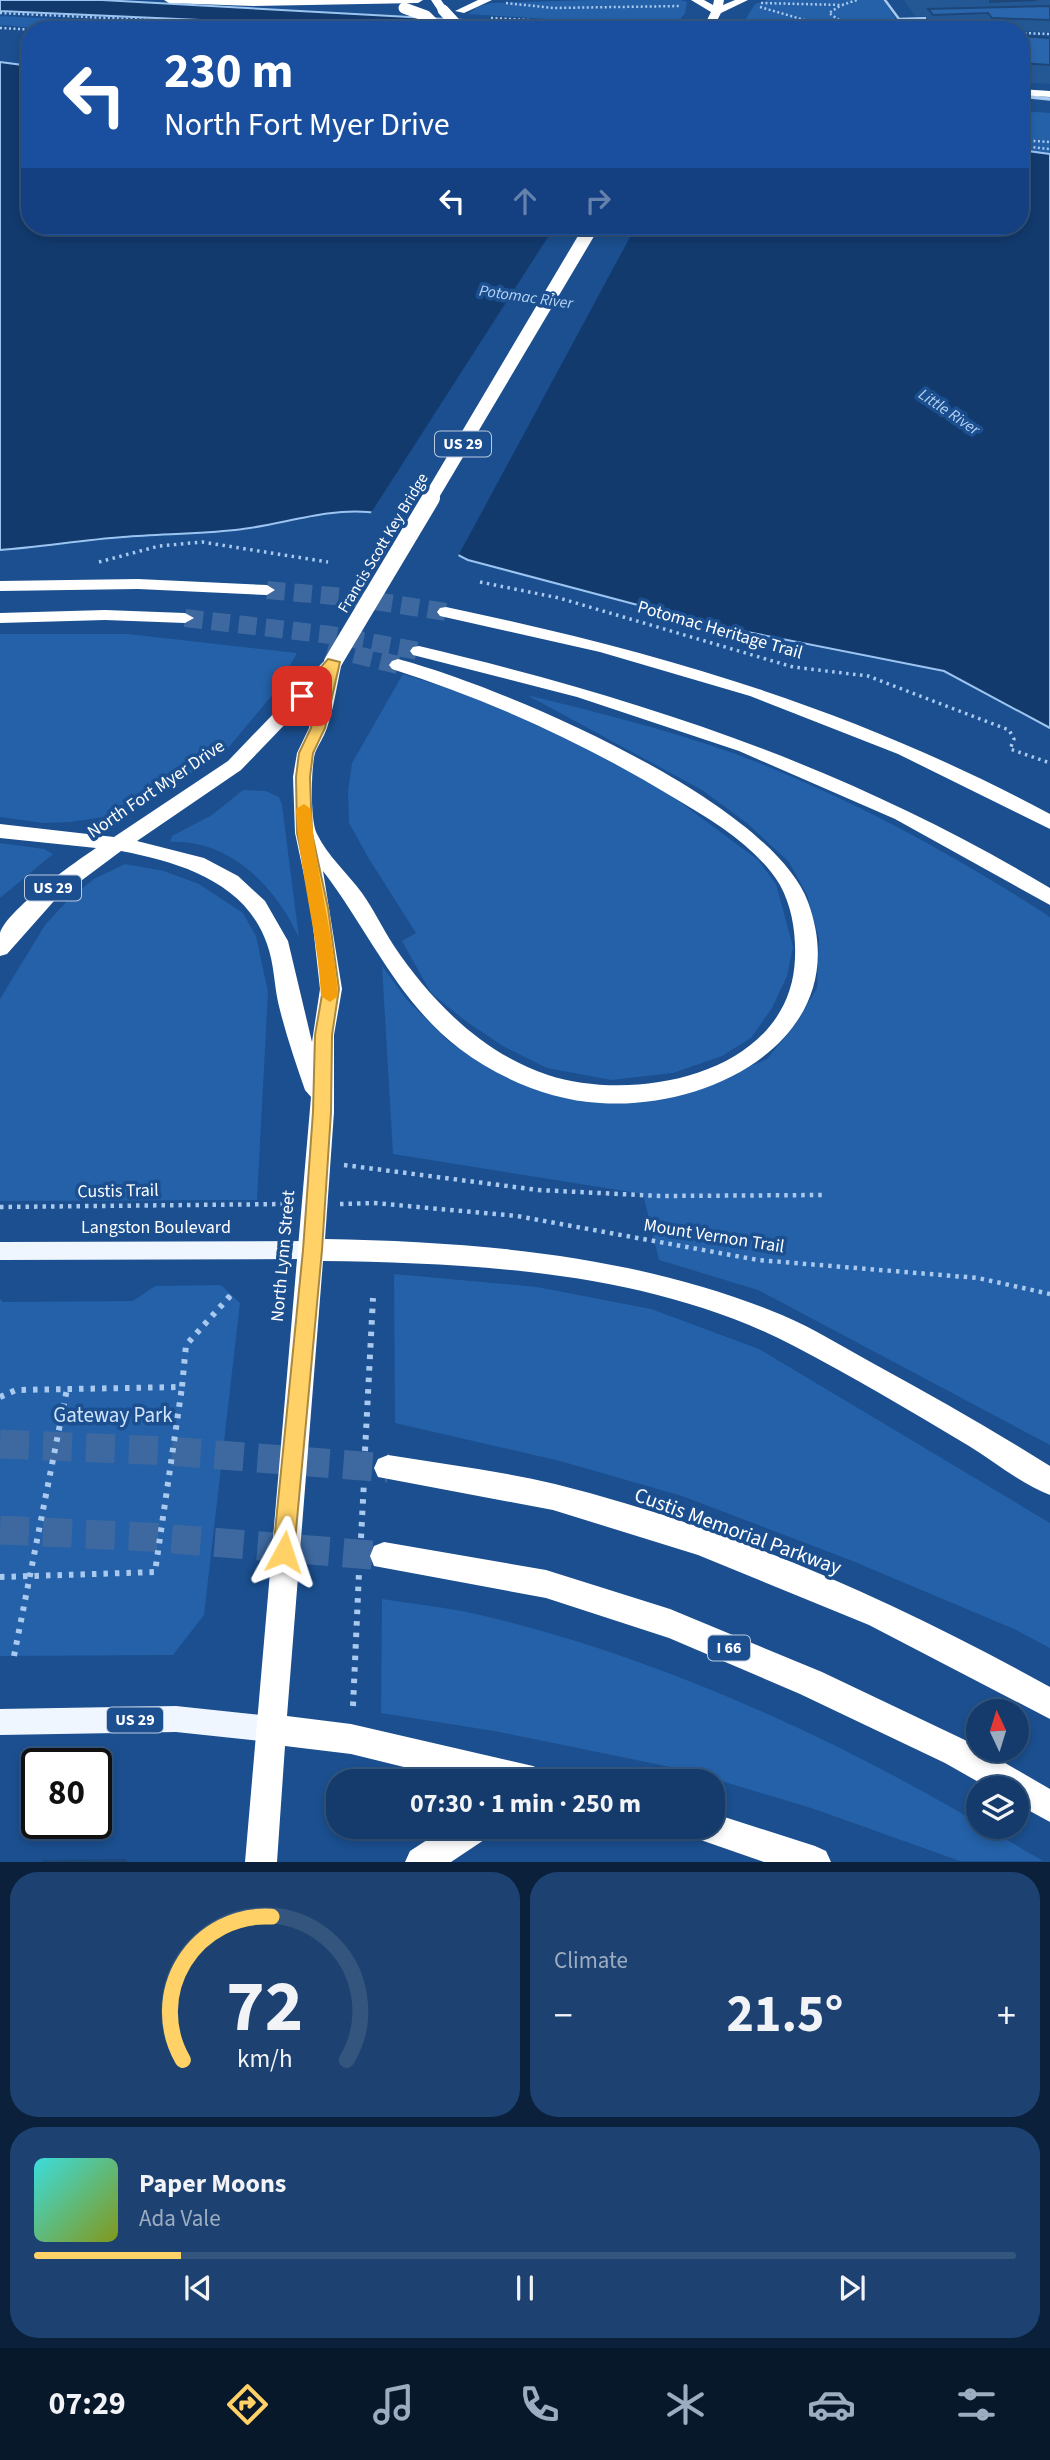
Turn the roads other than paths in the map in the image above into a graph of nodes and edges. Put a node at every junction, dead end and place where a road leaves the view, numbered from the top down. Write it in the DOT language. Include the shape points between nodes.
graph roads {
  1 [pos="169,0"];
  2 [pos="418,0"];
  3 [pos="436,0"];
  4 [pos="487,0"];
  5 [pos="885,0"];
  6 [pos="353,2"];
  7 [pos="691,2"];
  8 [pos="748,2"];
  9 [pos="718,6"];
  10 [pos="940,18"];
  11 [pos="900,19"];
  12 [pos="431,21"];
  13 [pos="453,21"];
  14 [pos="459,21"];
  15 [pos="1029,99"];
  16 [pos="1050,100"];
  17 [pos="587,235"];
  18 [pos="0,586"];
  19 [pos="267,590"];
  20 [pos="446,612"];
  21 [pos="0,618"];
  22 [pos="185,618"];
  23 [pos="419,651"];
  24 [pos="333,662"];
  25 [pos="398,665"];
  26 [pos="1050,822"];
  27 [pos="0,831"];
  28 [pos="305,833"];
  29 [pos="115,845"];
  30 [pos="1050,898"];
  31 [pos="0,948"];
  32 [pos="322,1112"];
  33 [pos="312,1250"];
  34 [pos="0,1251"];
  35 [pos="372,1468"];
  36 [pos="1050,1482"];
  37 [pos="368,1552"];
  38 [pos="1050,1704"];
  39 [pos="1,1723"];
  40 [pos="270,1729"];
  41 [pos="478,1769"];
  42 [pos="1050,1806"];
  43 [pos="725,1833"];
  44 [pos="457,1839"];
  45 [pos="261,1861"];
  46 [pos="421,1861"];
  47 [pos="815,1861"];
  1 -- 6 [label="highway"];
  2 -- 6 [label="highway"];
  3 -- 13 [label="highway, bridge"];
  4 -- 14 [label="highway" via="460,11"];
  5 -- 11 [label="lane"];
  6 -- 12 [label="highway, bridge" via="404,8"];
  7 -- 9 [label="highway"];
  8 -- 9 [label="highway"];
  10 -- 11 [label="lane"];
  15 -- 16 [label="highway"];
  17 -- 24 [label="highway, Francis Scott Key Bridge / US 29, bridge"];
  18 -- 19 [label="highway" via="138,584"];
  20 -- 26 [label="highway" via="626,652 805,706 939,763"];
  21 -- 22 [label="highway"];
  23 -- 30 [label="highway" via="627,707 786,764 909,818"];
  24 -- 28 [label="highway, North Lynn Street / US 29" via="318,728 306,753"];
  24 -- 29 [label="highway, North Fort Myer Drive / US 29" via="221,776"];
  25 -- 28 [label="highway" via="488,695 579,734 696,802 759,848 790,886 802,919 806,957 802,989 794,1007 775,1035 745,1060 676,1089 601,1094 529,1078 485,1055 440,1020"];
  27 -- 29 [label="highway"];
  28 -- 32 [label="highway, North Lynn Street / US 29" via="331,989 323,1035"];
  29 -- 31 [label="highway, North Fort Myer Drive / US 29" via="62,881 32,908"];
  29 -- 32 [label="highway" via="188,859 214,870 252,898 266,916 277,941 287,993"];
  32 -- 33 [label="highway, North Lynn Street / US 29"];
  33 -- 34 [label="main road, Langston Boulevard"];
  33 -- 36 [label="highway" via="467,1254 558,1264 719,1303 772,1322 819,1347"];
  33 -- 40 [label="highway, North Lynn Street / US 29"];
  35 -- 38 [label="highway, Custis Memorial Parkway" via="574,1502 712,1547 858,1606 1009,1679"];
  37 -- 42 [label="highway, I 66" via="546,1584 670,1624 811,1683 956,1752"];
  39 -- 40 [label="main road, US 29" via="176,1719"];
  40 -- 41 [label="highway" via="351,1739"];
  40 -- 45 [label="highway, North Lynn Street"];
  43 -- 47 [label="highway"];
  44 -- 46 [label="highway"];
}
